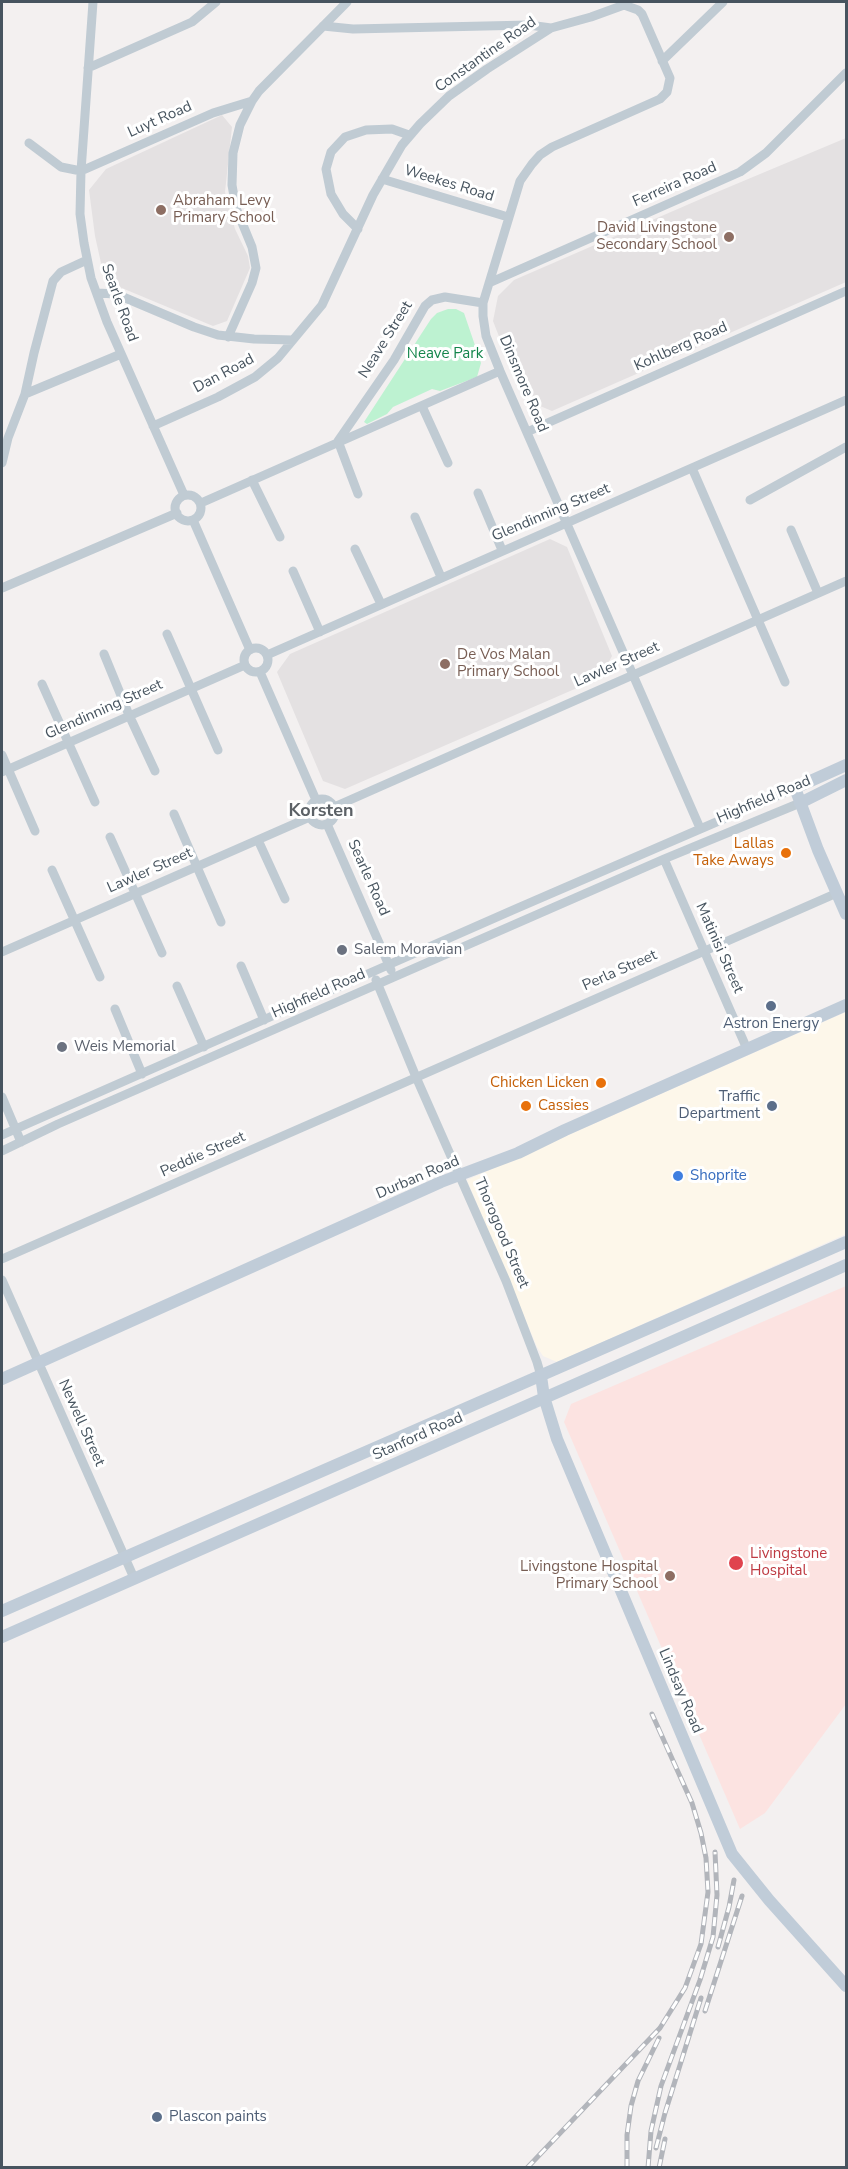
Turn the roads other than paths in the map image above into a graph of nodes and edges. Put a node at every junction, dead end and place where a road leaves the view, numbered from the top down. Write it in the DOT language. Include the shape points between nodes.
graph roads {
  1 [pos="93,2"];
  2 [pos="216,2"];
  3 [pos="347,2"];
  4 [pos="723,2"];
  5 [pos="323,26"];
  6 [pos="551,28"];
  7 [pos="662,61"];
  8 [pos="88,68"];
  9 [pos="846,73"];
  10 [pos="252,101"];
  11 [pos="410,135"];
  12 [pos="28,143"];
  13 [pos="81,171"];
  14 [pos="382,179"];
  15 [pos="508,218"];
  16 [pos="358,229"];
  17 [pos="87,260"];
  18 [pos="489,283"];
  19 [pos="846,291"];
  20 [pos="97,293"];
  21 [pos="483,303"];
  22 [pos="322,305"];
  23 [pos="228,337"];
  24 [pos="293,340"];
  25 [pos="121,354"];
  26 [pos="500,371"];
  27 [pos="25,394"];
  28 [pos="846,400"];
  29 [pos="422,406"];
  30 [pos="153,426"];
  31 [pos="527,432"];
  32 [pos="338,441"];
  33 [pos="846,447"];
  34 [pos="448,462"];
  35 [pos="2,463"];
  36 [pos="692,468"];
  37 [pos="252,480"];
  38 [pos="478,493"];
  39 [pos="358,494"];
  40 [pos="184,495"];
  41 [pos="750,501"];
  42 [pos="201,503"];
  43 [pos="177,513"];
  44 [pos="415,517"];
  45 [pos="193,520"];
  46 [pos="567,523"];
  47 [pos="791,530"];
  48 [pos="280,537"];
  49 [pos="355,549"];
  50 [pos="502,550"];
  51 [pos="293,571"];
  52 [pos="441,577"];
  53 [pos="846,581"];
  54 [pos="2,588"];
  55 [pos="818,592"];
  56 [pos="381,604"];
  57 [pos="758,620"];
  58 [pos="320,632"];
  59 [pos="167,634"];
  60 [pos="250,650"];
  61 [pos="104,654"];
  62 [pos="267,655"];
  63 [pos="245,665"];
  64 [pos="260,672"];
  65 [pos="633,675"];
  66 [pos="785,682"];
  67 [pos="42,684"];
  68 [pos="192,688"];
  69 [pos="129,716"];
  70 [pos="69,741"];
  71 [pos="218,750"];
  72 [pos="2,755"];
  73 [pos="846,765"];
  74 [pos="5,770"];
  75 [pos="155,771"];
  76 [pos="846,780"];
  77 [pos="795,788"];
  78 [pos="316,800"];
  79 [pos="95,802"];
  80 [pos="800,803"];
  81 [pos="334,807"];
  82 [pos="174,814"];
  83 [pos="310,817"];
  84 [pos="327,824"];
  85 [pos="700,828"];
  86 [pos="35,831"];
  87 [pos="110,837"];
  88 [pos="258,840"];
  89 [pos="664,859"];
  90 [pos="197,867"];
  91 [pos="52,870"];
  92 [pos="136,893"];
  93 [pos="837,893"];
  94 [pos="285,899"];
  95 [pos="846,914"];
  96 [pos="75,920"];
  97 [pos="221,922"];
  98 [pos="436,944"];
  99 [pos="704,951"];
  100 [pos="2,952"];
  101 [pos="162,953"];
  102 [pos="443,956"];
  103 [pos="389,964"];
  104 [pos="241,966"];
  105 [pos="373,972"];
  106 [pos="100,977"];
  107 [pos="393,978"];
  108 [pos="378,985"];
  109 [pos="177,986"];
  110 [pos="846,1005"];
  111 [pos="115,1009"];
  112 [pos="264,1020"];
  113 [pos="204,1047"];
  114 [pos="747,1049"];
  115 [pos="142,1074"];
  116 [pos="416,1077"];
  117 [pos="2,1097"];
  118 [pos="16,1129"];
  119 [pos="2,1135"];
  120 [pos="21,1142"];
  121 [pos="2,1151"];
  122 [pos="460,1175"];
  123 [pos="846,1242"];
  124 [pos="2,1259"];
  125 [pos="846,1265"];
  126 [pos="2,1280"];
  127 [pos="38,1362"];
  128 [pos="541,1376"];
  129 [pos="2,1378"];
  130 [pos="544,1397"];
  131 [pos="125,1557"];
  132 [pos="134,1578"];
  133 [pos="2,1611"];
  134 [pos="2,1637"];
  135 [pos="846,1986"];
  1 -- 8 [label="street, Searle Road"];
  2 -- 8 [label="street" via="192,22"];
  3 -- 5 [label="street"];
  4 -- 7 [label="street"];
  5 -- 6 [label="street"];
  5 -- 10 [label="street"];
  6 -- 7 [label="street, Constantine Road" via="629,5 642,14"];
  6 -- 11 [label="street, Constantine Road" via="449,96"];
  7 -- 15 [label="street, Dinsmore Road" via="670,82 664,96 540,155 520,181"];
  8 -- 13 [label="street, Searle Road"];
  9 -- 18 [label="street, Ferreira Road" via="766,153 740,172"];
  10 -- 13 [label="street, Luyt Road" via="213,112"];
  10 -- 23 [label="street" via="238,132 231,175 236,208 256,267"];
  11 -- 14 [label="street, Constantine Road"];
  11 -- 16 [label="street" via="392,129 372,129 351,134 335,146 326,169 328,185 343,213"];
  12 -- 13 [label="street" via="61,167"];
  13 -- 17 [label="street, Searle Road" via="80,214"];
  14 -- 15 [label="street, Weekes Road"];
  14 -- 16 [label="street, Constantine Road"];
  15 -- 18 [label="street, Dinsmore Road"];
  16 -- 22 [label="street, Constantine Road"];
  17 -- 20 [label="street, Searle Road"];
  17 -- 27 [label="street" via="61,272 53,281"];
  18 -- 21 [label="street, Dinsmore Road"];
  19 -- 31 [label="street, Kohlberg Road"];
  20 -- 23 [label="street" via="116,294"];
  20 -- 25 [label="street, Searle Road"];
  21 -- 26 [label="street, Dinsmore Road" via="486,336"];
  21 -- 32 [label="street, Neave Street" via="445,297 424,306 394,360"];
  22 -- 24 [label="street, Dan Road"];
  23 -- 24 [label="street"];
  24 -- 30 [label="street, Dan Road" via="255,376"];
  25 -- 27 [label="street"];
  25 -- 30 [label="street, Searle Road"];
  26 -- 29 [label="street"];
  26 -- 31 [label="street, Dinsmore Road"];
  27 -- 35 [label="street"];
  28 -- 36 [label="street, Glendinning Street"];
  29 -- 32 [label="street"];
  29 -- 34 [label="street"];
  30 -- 40 [label="street, Searle Road"];
  31 -- 46 [label="street, Dinsmore Road"];
  32 -- 37 [label="street"];
  32 -- 39 [label="street"];
  33 -- 41 [label="street"];
  36 -- 46 [label="street, Glendinning Street"];
  36 -- 57 [label="street"];
  37 -- 42 [label="street"];
  37 -- 48 [label="street"];
  38 -- 50 [label="street"];
  40 -- 42 [label="street" via="192,495"];
  40 -- 43 [label="street" via="176,504"];
  42 -- 45 [label="street" via="201,511"];
  43 -- 45 [label="street" via="183,519"];
  43 -- 54 [label="street"];
  44 -- 52 [label="street"];
  45 -- 60 [label="street"];
  46 -- 50 [label="street, Glendinning Street"];
  46 -- 65 [label="street, Dinsmore Road"];
  47 -- 55 [label="street"];
  49 -- 56 [label="street"];
  50 -- 52 [label="street, Glendinning Street"];
  51 -- 58 [label="street"];
  52 -- 56 [label="street, Glendinning Street"];
  53 -- 55 [label="street, Lawler Street"];
  55 -- 57 [label="street, Lawler Street"];
  56 -- 58 [label="street, Glendinning Street"];
  57 -- 65 [label="street, Lawler Street"];
  57 -- 66 [label="street"];
  58 -- 62 [label="street, Glendinning Street"];
  59 -- 68 [label="street"];
  60 -- 62 [label="street" via="260,649"];
  60 -- 63 [label="street"];
  61 -- 69 [label="street"];
  62 -- 64 [label="street" via="267,665"];
  63 -- 64 [label="street"];
  63 -- 68 [label="street, Glendinning Street"];
  64 -- 78 [label="street"];
  65 -- 81 [label="street, Lawler Street"];
  65 -- 85 [label="street, Dinsmore Road"];
  67 -- 70 [label="street"];
  68 -- 69 [label="street, Glendinning Street"];
  68 -- 71 [label="street"];
  69 -- 70 [label="street, Glendinning Street"];
  69 -- 75 [label="street"];
  70 -- 74 [label="street, Glendinning Street"];
  70 -- 79 [label="street"];
  72 -- 74 [label="street"];
  73 -- 77 [label="street, Highfield Road"];
  74 -- 86 [label="street"];
  76 -- 80 [label="street, Highfield Road"];
  77 -- 80 [label="street"];
  77 -- 85 [label="street, Highfield Road"];
  78 -- 81 [label="street" via="327,800"];
  78 -- 83 [label="street" via="309,810"];
  80 -- 89 [label="street, Highfield Road"];
  80 -- 93 [label="street"];
  81 -- 84 [label="street" via="334,817"];
  82 -- 90 [label="street"];
  83 -- 84 [label="street" via="318,824"];
  83 -- 88 [label="street, Lawler Street"];
  84 -- 103 [label="street, Searle Road"];
  85 -- 98 [label="street, Highfield Road"];
  87 -- 92 [label="street"];
  88 -- 90 [label="street, Lawler Street"];
  88 -- 94 [label="street"];
  89 -- 99 [label="street, Matinisi Street"];
  89 -- 102 [label="street, Highfield Road"];
  90 -- 92 [label="street, Lawler Street"];
  90 -- 97 [label="street"];
  91 -- 96 [label="street"];
  92 -- 96 [label="street, Lawler Street"];
  92 -- 101 [label="street"];
  93 -- 95 [label="street"];
  93 -- 99 [label="street, Perla Street"];
  96 -- 100 [label="street, Lawler Street"];
  96 -- 106 [label="street"];
  98 -- 102 [label="street"];
  98 -- 103 [label="street, Highfield Road"];
  99 -- 114 [label="street, Matinisi Street"];
  99 -- 116 [label="street, Perla Street"];
  102 -- 107 [label="street, Highfield Road"];
  103 -- 105 [label="street, Highfield Road"];
  103 -- 107 [label="street, Searle Road"];
  104 -- 112 [label="street"];
  105 -- 108 [label="street, Thorogood Street"];
  105 -- 112 [label="street, Highfield Road"];
  107 -- 108 [label="street, Highfield Road"];
  108 -- 116 [label="street, Thorogood Street"];
  108 -- 120 [label="street, Highfield Road"];
  109 -- 113 [label="street"];
  110 -- 114 [label="street, Durban Road"];
  111 -- 115 [label="street"];
  112 -- 113 [label="street, Highfield Road"];
  113 -- 115 [label="street, Highfield Road"];
  114 -- 122 [label="street, Durban Road" via="518,1153"];
  115 -- 118 [label="street, Highfield Road"];
  116 -- 122 [label="street, Thorogood Street"];
  116 -- 124 [label="street, Peddie Street"];
  117 -- 118 [label="street"];
  118 -- 119 [label="street, Highfield Road"];
  118 -- 120 [label="street"];
  120 -- 121 [label="street, Highfield Road"];
  122 -- 127 [label="street, Durban Road"];
  122 -- 128 [label="street, Thorogood Street" via="506,1281"];
  123 -- 128 [label="street, Stanford Road"];
  125 -- 130 [label="street, Stanford Road"];
  126 -- 127 [label="street, Newell Street"];
  127 -- 129 [label="street, Durban Road"];
  127 -- 131 [label="street, Newell Street"];
  128 -- 130 [label="street, Lindsay Road"];
  128 -- 131 [label="street, Stanford Road"];
  130 -- 132 [label="street, Stanford Road"];
  130 -- 135 [label="street, Lindsay Road" via="557,1439 732,1854"];
  131 -- 132 [label="street, Newell Street"];
  131 -- 133 [label="street, Stanford Road"];
  132 -- 134 [label="street, Stanford Road"];
}
